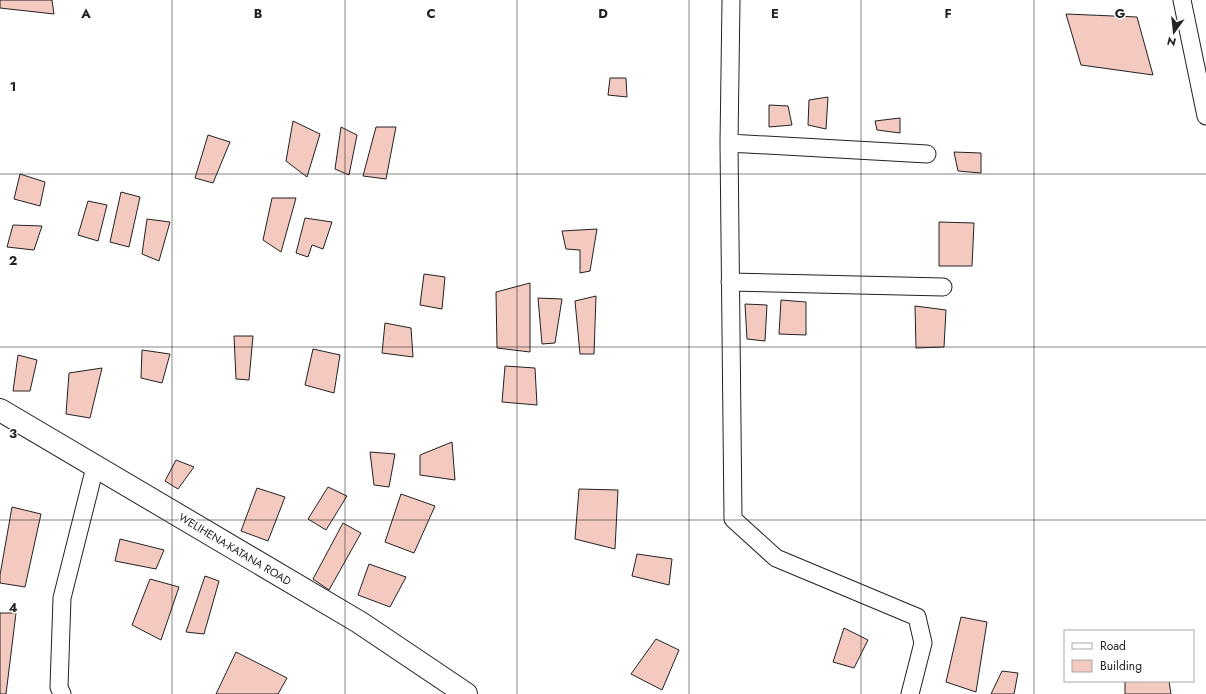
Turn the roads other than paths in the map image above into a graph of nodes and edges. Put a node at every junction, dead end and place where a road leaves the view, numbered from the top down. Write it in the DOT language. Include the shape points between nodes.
graph roads {
  1 [pos="731,0"];
  2 [pos="1182,0"];
  3 [pos="1206,116"];
  4 [pos="730,143"];
  5 [pos="927,154"];
  6 [pos="730,282"];
  7 [pos="943,287"];
  8 [pos="0,410"];
  9 [pos="95,467"];
  10 [pos="62,694"];
  11 [pos="466,694"];
  12 [pos="910,694"];
  1 -- 4 [label="street"];
  2 -- 3 [label="street"];
  4 -- 5 [label="street"];
  4 -- 6 [label="street"];
  6 -- 7 [label="street"];
  6 -- 12 [label="street" via="733,519 776,558 917,617 923,643"];
  8 -- 9 [label="main road, WELIHENA-KATANA ROAD"];
  9 -- 10 [label="street" via="62,598"];
  9 -- 11 [label="main road, WELIHENA-KATANA ROAD" via="359,622"];
}
